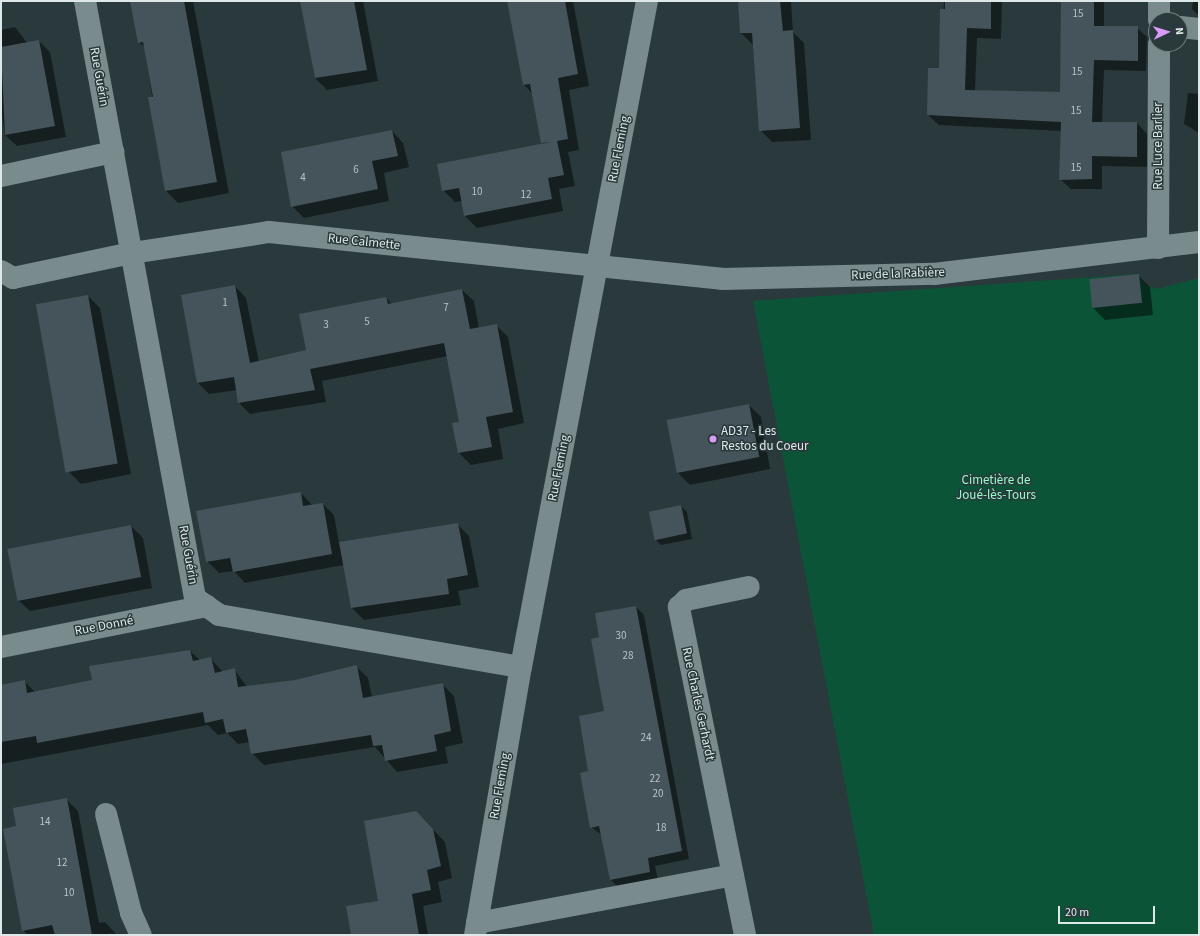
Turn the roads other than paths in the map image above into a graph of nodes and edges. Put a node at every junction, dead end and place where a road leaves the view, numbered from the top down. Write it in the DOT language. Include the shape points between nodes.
graph roads {
  1 [pos="85,1"];
  2 [pos="647,1"];
  3 [pos="1159,1"];
  4 [pos="1159,12"];
  5 [pos="1188,28"];
  6 [pos="1199,29"];
  7 [pos="1159,52"];
  8 [pos="113,152"];
  9 [pos="1,176"];
  10 [pos="1199,242"];
  11 [pos="1158,248"];
  12 [pos="132,253"];
  13 [pos="597,265"];
  14 [pos="1,271"];
  15 [pos="749,587"];
  16 [pos="207,606"];
  17 [pos="1,646"];
  18 [pos="521,667"];
  19 [pos="106,814"];
  20 [pos="732,875"];
  21 [pos="476,929"];
  22 [pos="141,935"];
  23 [pos="745,935"];
  1 -- 8 [label="street, Rue Guérin"];
  2 -- 13 [label="street, Rue Fleming"];
  3 -- 4 [label="street"];
  5 -- 6 [label="street"];
  7 -- 11 [label="street, Rue Luce Barlier"];
  8 -- 9 [label="street"];
  8 -- 12 [label="street, Rue Guérin"];
  10 -- 11 [label="street, Rue de la Rabière"];
  11 -- 13 [label="street, Rue de la Rabière" via="934,274 722,279"];
  12 -- 13 [label="street, Rue Calmette" via="269,232"];
  12 -- 14 [label="street" via="13,278"];
  12 -- 16 [label="street, Rue Guérin" via="196,598"];
  13 -- 18 [label="street, Rue Fleming"];
  15 -- 20 [label="street, Rue Charles Gerhardt" via="686,600 679,607"];
  16 -- 17 [label="street, Rue Donné"];
  16 -- 18 [label="street, Rue Guérin" via="219,615"];
  18 -- 21 [label="street, Rue Fleming"];
  19 -- 22 [label="street" via="133,920"];
  20 -- 21 [label="street"];
  20 -- 23 [label="street, Rue Charles Gerhardt"];
}
